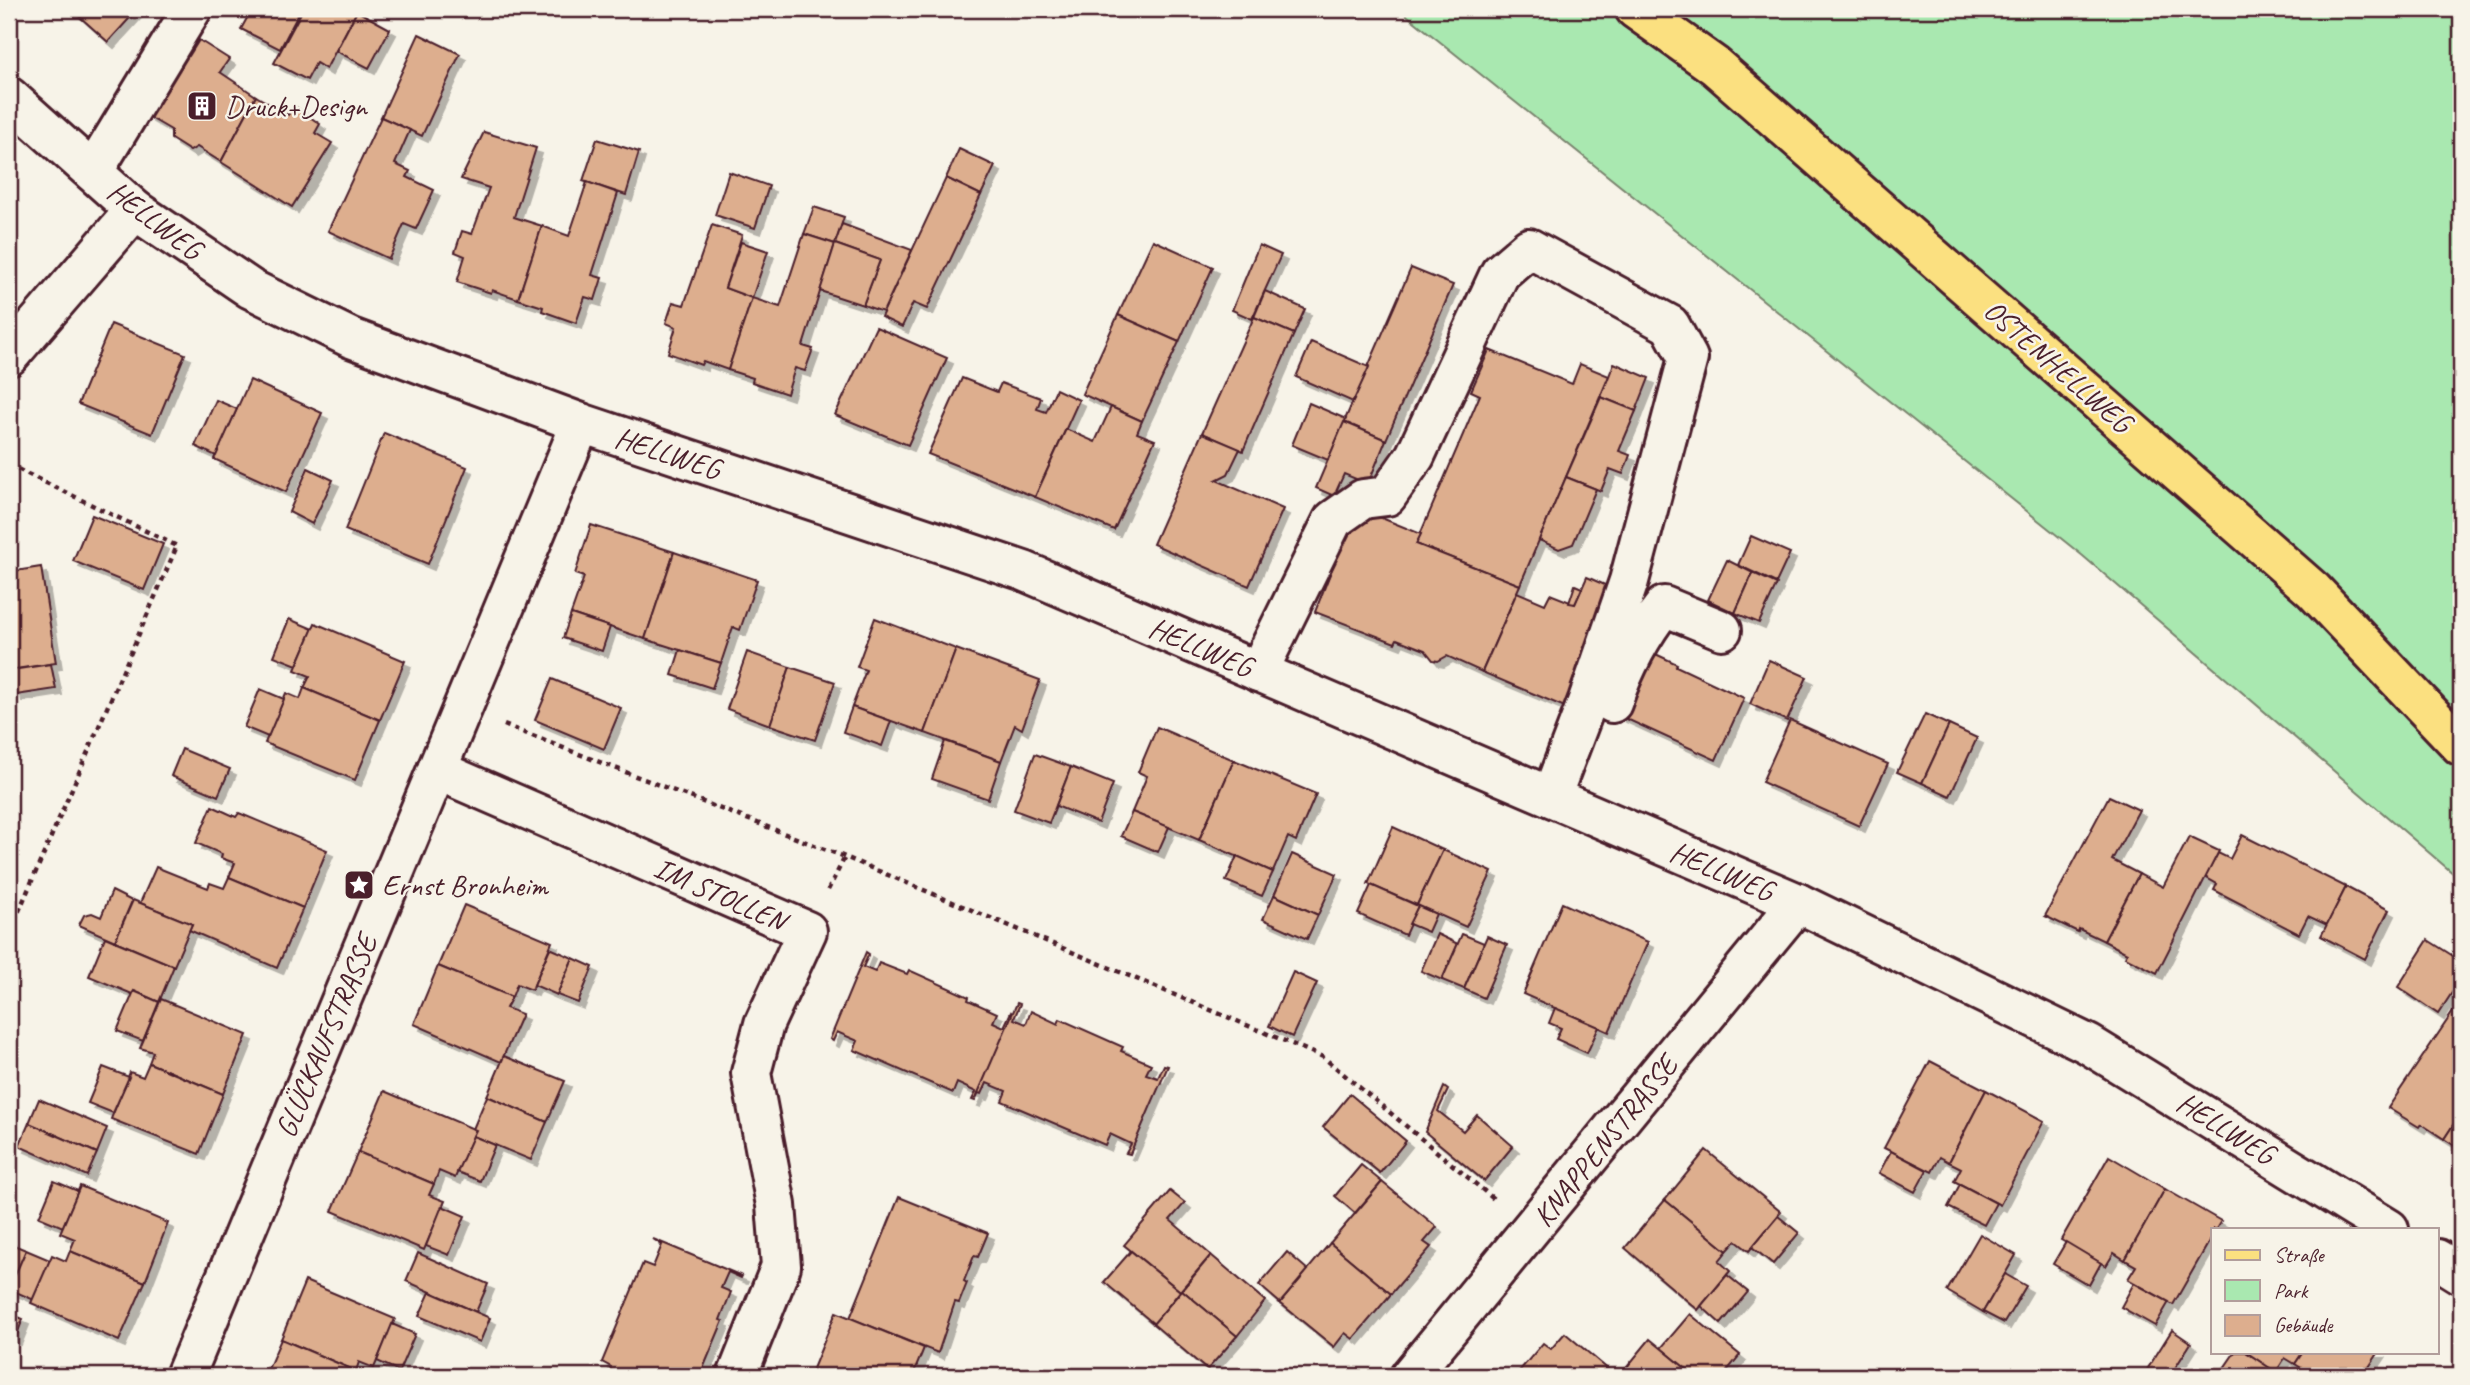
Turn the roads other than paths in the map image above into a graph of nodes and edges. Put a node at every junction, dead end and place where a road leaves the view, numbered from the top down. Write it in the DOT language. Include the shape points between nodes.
graph roads {
  1 [pos="192,9"];
  2 [pos="1634,9"];
  3 [pos="9,97"];
  4 [pos="93,172"];
  5 [pos="135,210"];
  6 [pos="9,356"];
  7 [pos="580,423"];
  8 [pos="1722,630"];
  9 [pos="1258,672"];
  10 [pos="2461,746"];
  11 [pos="437,770"];
  12 [pos="1564,803"];
  13 [pos="1798,904"];
  14 [pos="2387,1228"];
  15 [pos="2438,1260"];
  16 [pos="2461,1274"];
  17 [pos="185,1376"];
  18 [pos="737,1376"];
  19 [pos="1410,1376"];
  1 -- 4 [label="street"];
  2 -- 10 [label="main road, OSTENHELLWEG" via="1715,66 2314,590"];
  3 -- 4 [label="street, HELLWEG"];
  4 -- 5 [label="street, HELLWEG"];
  5 -- 6 [label="street"];
  5 -- 7 [label="street, HELLWEG" via="251,289 352,338"];
  7 -- 9 [label="street, HELLWEG" via="1024,571"];
  7 -- 11 [label="street, GLÜCKAUFSTRASSE"];
  8 -- 12 [label="street" via="1664,606 1620,678"];
  9 -- 12 [label="street, HELLWEG"];
  9 -- 12 [label="street" via="1333,520 1363,499 1387,496 1415,456 1500,273 1529,248 1670,324 1688,358"];
  11 -- 17 [label="street, GLÜCKAUFSTRASSE"];
  11 -- 18 [label="street, IM STOLLEN" via="807,931 764,1024 751,1073 776,1205 781,1266"];
  12 -- 13 [label="street, HELLWEG"];
  13 -- 14 [label="street, HELLWEG" via="2088,1044"];
  13 -- 19 [label="street, KNAPPENSTRASSE"];
  15 -- 16 [label="street"];
}
